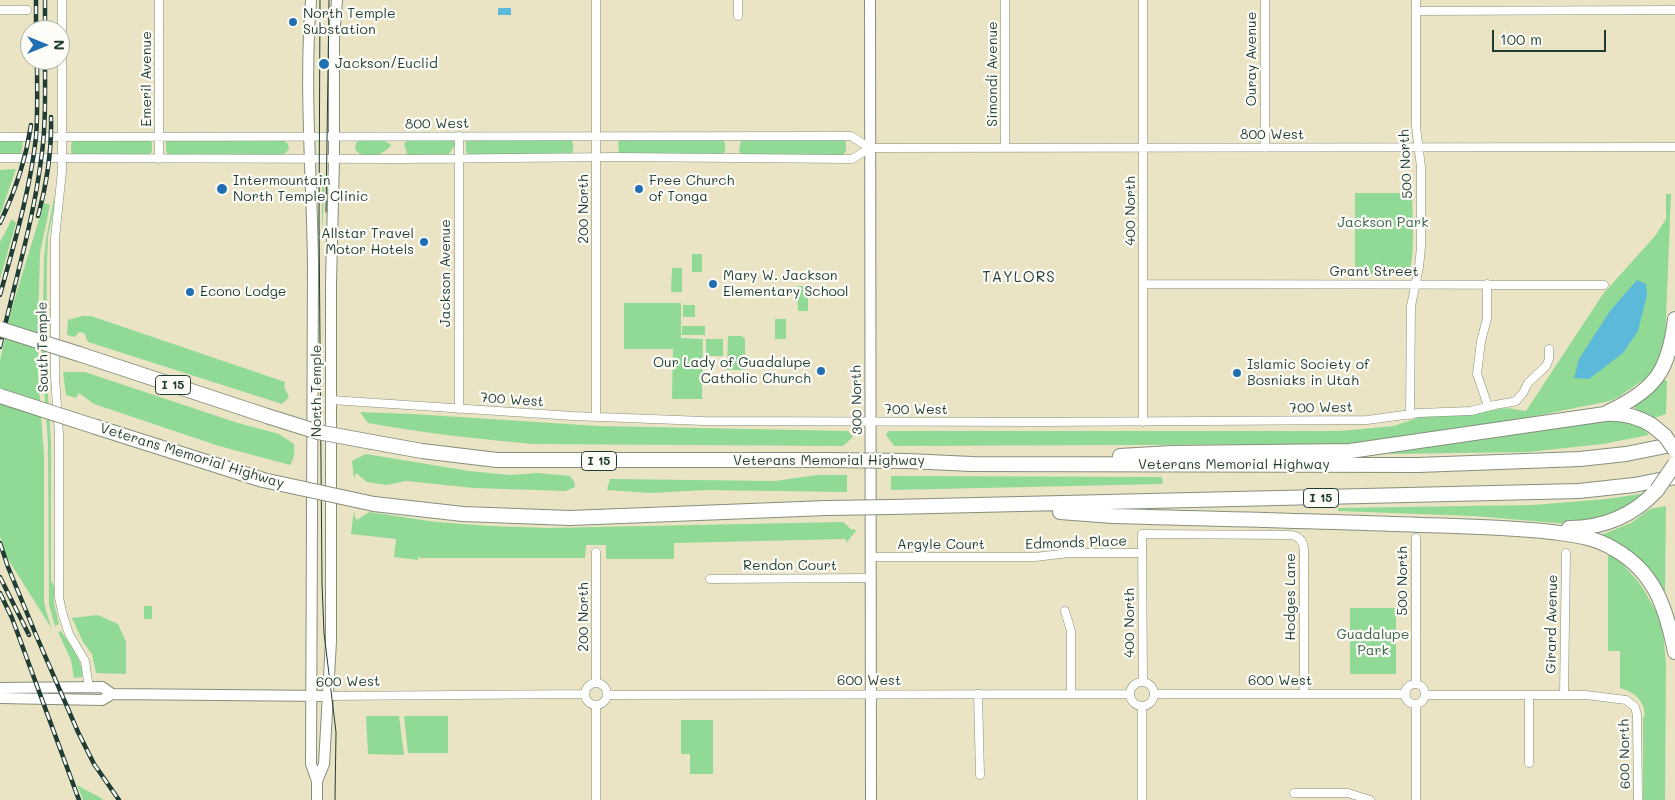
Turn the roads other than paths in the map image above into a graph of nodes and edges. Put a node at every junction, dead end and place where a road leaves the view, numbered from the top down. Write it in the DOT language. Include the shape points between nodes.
graph roads {
  1 [pos="62,0"];
  2 [pos="159,0"];
  3 [pos="311,0"];
  4 [pos="337,0"];
  5 [pos="596,0"];
  6 [pos="738,0"];
  7 [pos="870,0"];
  8 [pos="1005,0"];
  9 [pos="1143,0"];
  10 [pos="1265,0"];
  11 [pos="1416,0"];
  12 [pos="0,10"];
  13 [pos="27,10"];
  14 [pos="1675,10"];
  15 [pos="1416,11"];
  16 [pos="738,16"];
  17 [pos="159,136"];
  18 [pos="459,136"];
  19 [pos="0,137"];
  20 [pos="309,137"];
  21 [pos="596,137"];
  22 [pos="62,138"];
  23 [pos="334,138"];
  24 [pos="1418,147"];
  25 [pos="1675,147"];
  26 [pos="870,148"];
  27 [pos="1005,148"];
  28 [pos="1143,148"];
  29 [pos="1265,148"];
  30 [pos="596,157"];
  31 [pos="0,158"];
  32 [pos="62,158"];
  33 [pos="159,159"];
  34 [pos="310,159"];
  35 [pos="334,159"];
  36 [pos="459,159"];
  37 [pos="1144,284"];
  38 [pos="1416,284"];
  39 [pos="1488,284"];
  40 [pos="1604,285"];
  41 [pos="1675,319"];
  42 [pos="0,329"];
  43 [pos="1550,348"];
  44 [pos="0,396"];
  45 [pos="331,400"];
  46 [pos="1488,406"];
  47 [pos="459,409"];
  48 [pos="1604,414"];
  49 [pos="1410,415"];
  50 [pos="596,417"];
  51 [pos="871,422"];
  52 [pos="1143,422"];
  53 [pos="1675,444"];
  54 [pos="1675,450"];
  55 [pos="972,464"];
  56 [pos="1675,464"];
  57 [pos="1675,477"];
  58 [pos="967,506"];
  59 [pos="1533,530"];
  60 [pos="1142,534"];
  61 [pos="1416,538"];
  62 [pos="596,552"];
  63 [pos="1142,553"];
  64 [pos="1566,553"];
  65 [pos="870,557"];
  66 [pos="1012,558"];
  67 [pos="871,578"];
  68 [pos="710,579"];
  69 [pos="1065,611"];
  70 [pos="1675,652"];
  71 [pos="596,682"];
  72 [pos="1142,682"];
  73 [pos="1416,684"];
  74 [pos="0,688"];
  75 [pos="89,688"];
  76 [pos="112,694"];
  77 [pos="585,694"];
  78 [pos="871,694"];
  79 [pos="978,694"];
  80 [pos="1072,694"];
  81 [pos="1130,694"];
  82 [pos="1155,694"];
  83 [pos="1304,694"];
  84 [pos="1406,694"];
  85 [pos="1530,694"];
  86 [pos="1564,694"];
  87 [pos="608,695"];
  88 [pos="1425,695"];
  89 [pos="311,696"];
  90 [pos="327,696"];
  91 [pos="0,698"];
  92 [pos="1416,704"];
  93 [pos="596,705"];
  94 [pos="1142,706"];
  95 [pos="1529,763"];
  96 [pos="980,775"];
  97 [pos="317,781"];
  98 [pos="1294,793"];
  99 [pos="317,800"];
  100 [pos="596,800"];
  101 [pos="871,800"];
  102 [pos="1142,800"];
  103 [pos="1370,800"];
  104 [pos="1416,800"];
  105 [pos="1638,800"];
  1 -- 22 [label="street, South Temple"];
  2 -- 17 [label="street, Emeril Avenue"];
  3 -- 20 [label="main road, North Temple"];
  4 -- 23 [label="main road, North Temple"];
  5 -- 21 [label="street, 200 North"];
  6 -- 16 [label="street"];
  7 -- 26 [label="main road, 300 North"];
  8 -- 27 [label="street, Simondi Avenue"];
  9 -- 28 [label="street, 400 North"];
  10 -- 29 [label="street, Ouray Avenue"];
  11 -- 15 [label="street, 500 North"];
  12 -- 13 [label="street"];
  14 -- 15 [label="street"];
  15 -- 24 [label="street, 500 North"];
  17 -- 20 [label="street, 800 West"];
  17 -- 22 [label="street, 800 West"];
  17 -- 33 [label="street, Emeril Avenue"];
  18 -- 21 [label="street, 800 West"];
  18 -- 23 [label="street, 800 West"];
  18 -- 36 [label="street, Jackson Avenue"];
  19 -- 22 [label="street, 800 West"];
  20 -- 23 [label="street, 800 West"];
  20 -- 34 [label="main road, North Temple"];
  21 -- 26 [label="street, 800 West" via="852,136"];
  21 -- 30 [label="street, 200 North"];
  22 -- 32 [label="street, South Temple"];
  23 -- 35 [label="main road, North Temple"];
  24 -- 25 [label="street, 800 West"];
  24 -- 29 [label="street, 800 West"];
  24 -- 38 [label="street, 500 North" via="1421,247"];
  26 -- 27 [label="street, 800 West"];
  26 -- 30 [label="street, 800 West" via="852,159"];
  26 -- 51 [label="main road, 300 North"];
  27 -- 28 [label="street, 800 West"];
  28 -- 29 [label="street, 800 West"];
  28 -- 37 [label="street, 400 North"];
  30 -- 36 [label="street, 800 West"];
  30 -- 50 [label="street, 200 North"];
  31 -- 32 [label="street, 800 West"];
  32 -- 33 [label="street, 800 West"];
  32 -- 75 [label="street, South Temple" via="62,187 55,238 55,377 60,443 59,597 69,634 85,661"];
  33 -- 34 [label="street, 800 West"];
  34 -- 35 [label="street, 800 West"];
  34 -- 89 [label="main road, North Temple" via="313,263"];
  35 -- 36 [label="street, 800 West"];
  35 -- 45 [label="main road, North Temple"];
  36 -- 47 [label="street, Jackson Avenue"];
  37 -- 38 [label="street, Grant Street"];
  37 -- 52 [label="street, 400 North"];
  38 -- 39 [label="street, Grant Street"];
  38 -- 49 [label="street, 500 North" via="1411,306"];
  39 -- 40 [label="street, Grant Street"];
  39 -- 46 [label="street" via="1487,320 1477,374"];
  41 -- 48 [label="highway" via="1670,351 1657,378 1632,401"];
  42 -- 55 [label="highway, Veterans Memorial Highway / I 15, bridge" via="318,432 422,451 497,460 828,460"];
  43 -- 46 [label="street, 700 West" via="1546,366 1516,401"];
  44 -- 58 [label="highway, Veterans Memorial Highway / I 15, bridge" via="263,480 374,504 463,514 570,518"];
  45 -- 47 [label="street, 700 West"];
  45 -- 90 [label="main road, North Temple" via="331,641"];
  46 -- 49 [label="street, 700 West" via="1471,411"];
  47 -- 50 [label="street, 700 West"];
  48 -- 54 [label="highway, bridge" via="1639,418 1653,426"];
  48 -- 55 [label="highway" via="1350,451 1172,453"];
  49 -- 52 [label="street, 700 West" via="1367,420"];
  50 -- 51 [label="street, 700 West"];
  51 -- 52 [label="street, 700 West"];
  51 -- 65 [label="main road, 300 North"];
  53 -- 55 [label="highway, Veterans Memorial Highway / I 15" via="1580,459 1418,465"];
  56 -- 59 [label="highway, bridge" via="1647,500 1622,517 1603,525"];
  57 -- 58 [label="highway, Veterans Memorial Highway / I 15" via="1634,486 1579,491"];
  58 -- 59 [label="highway" via="1113,516"];
  59 -- 70 [label="highway" via="1594,540 1632,562 1660,598"];
  60 -- 63 [label="street, 400 North"];
  60 -- 83 [label="street, Hodges Lane" via="1290,535 1299,538 1304,549"];
  61 -- 73 [label="street, 500 North"];
  62 -- 71 [label="street, 200 North"];
  63 -- 66 [label="street, Edmonds Place" via="1069,553"];
  63 -- 72 [label="street, 400 North"];
  64 -- 86 [label="street, Girard Avenue"];
  65 -- 66 [label="street, Argyle Court"];
  65 -- 67 [label="main road, 300 North"];
  67 -- 68 [label="street, Rendon Court"];
  67 -- 78 [label="main road, 300 North"];
  69 -- 80 [label="street" via="1071,632"];
  71 -- 77 [label="street" via="588,686"];
  71 -- 87 [label="street" via="606,687"];
  72 -- 81 [label="street" via="1134,685"];
  72 -- 82 [label="street" via="1151,686"];
  73 -- 84 [label="street" via="1408,688"];
  73 -- 88 [label="street" via="1423,688"];
  74 -- 75 [label="main road, 600 West"];
  75 -- 76 [label="main road, 600 West" via="102,687"];
  76 -- 89 [label="main road, 600 West"];
  76 -- 91 [label="main road, 600 West" via="102,700"];
  77 -- 90 [label="street, 600 West"];
  77 -- 93 [label="street" via="588,702"];
  78 -- 79 [label="street, 600 West"];
  78 -- 87 [label="street, 600 West"];
  78 -- 101 [label="main road, 300 North"];
  79 -- 80 [label="street, 600 West"];
  79 -- 96 [label="street"];
  80 -- 81 [label="street, 600 West"];
  81 -- 94 [label="street" via="1134,703"];
  82 -- 83 [label="street, 600 West"];
  82 -- 94 [label="street" via="1151,703"];
  83 -- 84 [label="street, 600 West"];
  84 -- 92 [label="street" via="1409,701"];
  85 -- 86 [label="street"];
  85 -- 88 [label="street"];
  85 -- 95 [label="street"];
  86 -- 105 [label="street, 600 North" via="1622,699 1635,707 1638,721"];
  87 -- 93 [label="street" via="602,704"];
  88 -- 92 [label="street"];
  89 -- 90 [label="main road, 600 West"];
  89 -- 97 [label="main road, North Temple" via="311,764"];
  90 -- 97 [label="main road, North Temple" via="324,764"];
  92 -- 104 [label="street"];
  93 -- 100 [label="street"];
  94 -- 102 [label="street"];
  97 -- 99 [label="main road, North Temple"];
  98 -- 103 [label="street" via="1348,793"];
}
